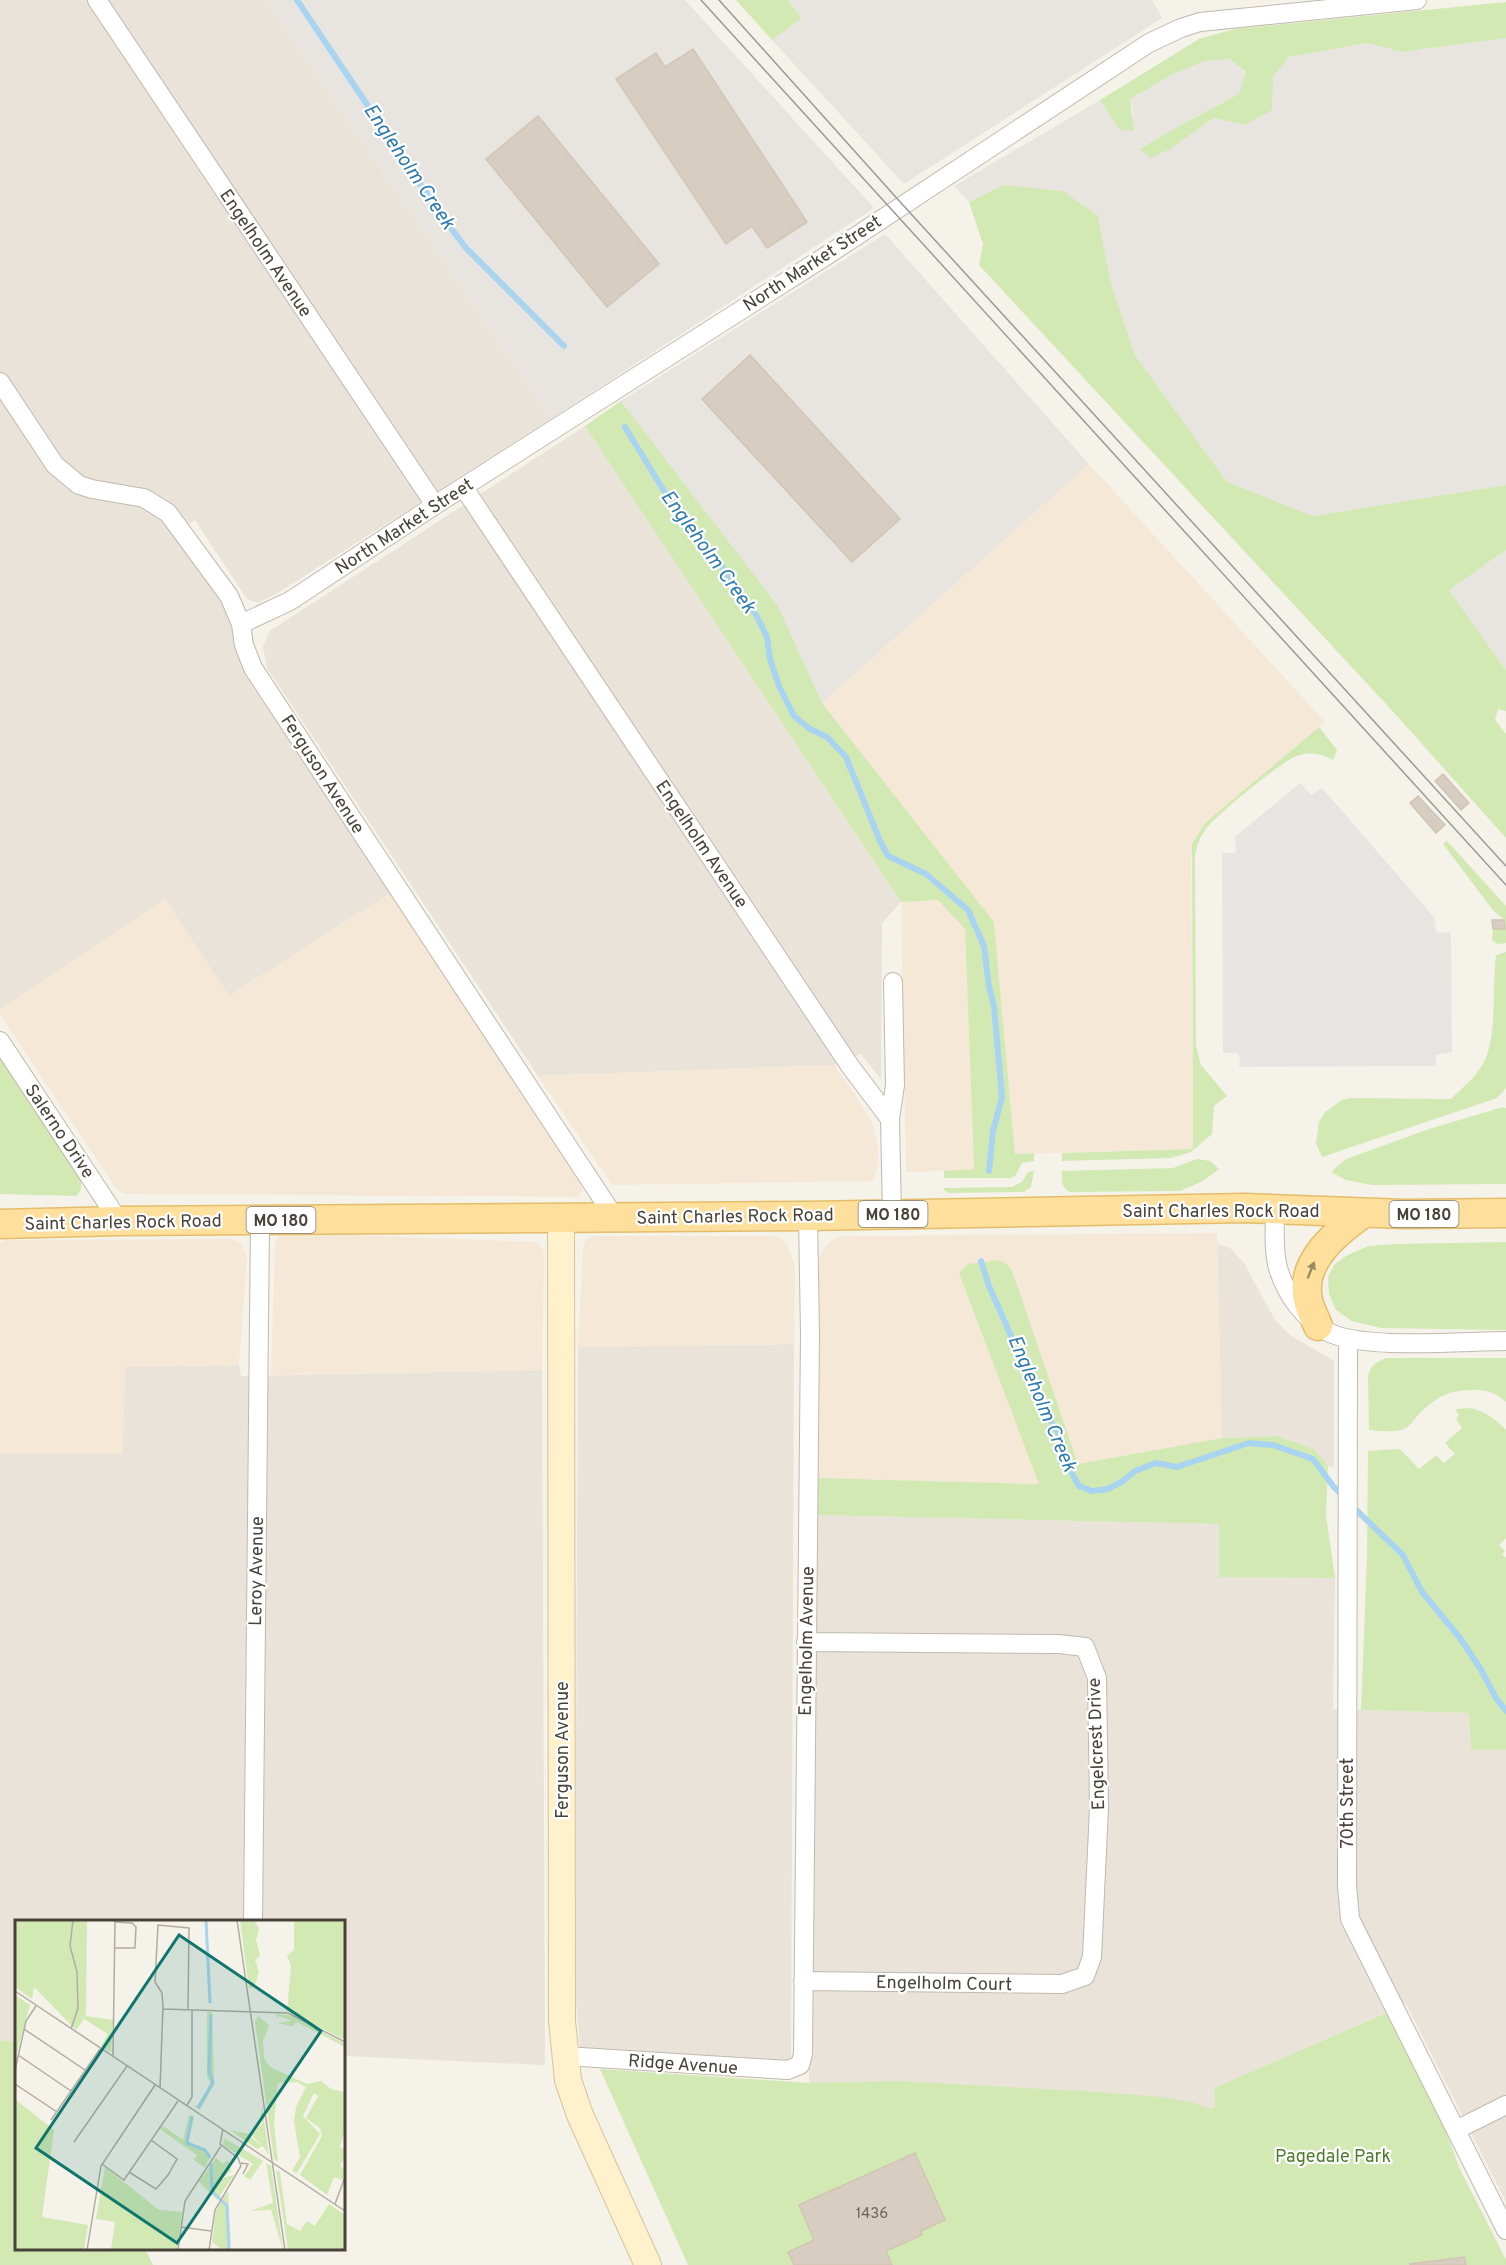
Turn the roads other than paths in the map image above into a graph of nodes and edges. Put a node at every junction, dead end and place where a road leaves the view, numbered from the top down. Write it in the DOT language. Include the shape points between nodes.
graph roads {
  1 [pos="97,0"];
  2 [pos="1417,0"];
  3 [pos="0,382"];
  4 [pos="464,488"];
  5 [pos="435,505"];
  6 [pos="241,624"];
  7 [pos="893,982"];
  8 [pos="0,1041"];
  9 [pos="890,1119"];
  10 [pos="1275,1209"];
  11 [pos="1364,1213"];
  12 [pos="1506,1213"];
  13 [pos="892,1214"];
  14 [pos="808,1216"];
  15 [pos="561,1218"];
  16 [pos="615,1218"];
  17 [pos="260,1220"];
  18 [pos="119,1221"];
  19 [pos="0,1224"];
  20 [pos="1318,1326"];
  21 [pos="1348,1339"];
  22 [pos="1506,1341"];
  23 [pos="806,1642"];
  24 [pos="253,1920"];
  25 [pos="1084,1976"];
  26 [pos="803,1981"];
  27 [pos="565,2056"];
  28 [pos="800,2065"];
  29 [pos="1506,2105"];
  30 [pos="1456,2130"];
  31 [pos="1506,2229"];
  32 [pos="648,2265"];
  1 -- 5 [label="street, Engelholm Avenue"];
  2 -- 4 [label="street, North Market Street" via="1200,22 1149,43"];
  3 -- 6 [label="street, Ferguson Avenue" via="55,465 66,475 92,489 144,498 168,513 229,597"];
  4 -- 5 [label="street, North Market Street"];
  4 -- 9 [label="street, Engelholm Avenue" via="850,1066"];
  5 -- 6 [label="street, North Market Street" via="290,600"];
  6 -- 16 [label="street, Ferguson Avenue" via="253,668"];
  7 -- 9 [label="street" via="895,1085"];
  8 -- 18 [label="street, Salerno Drive"];
  9 -- 13 [label="street"];
  10 -- 11 [label="main road, Saint Charles Rock Road / MO 180"];
  10 -- 13 [label="main road, Saint Charles Rock Road / MO 180"];
  10 -- 20 [label="street" via="1275,1250 1283,1282 1300,1309"];
  11 -- 12 [label="main road, Saint Charles Rock Road / MO 180"];
  20 -- 11 [label="main road, one-way" via="1307,1292 1313,1264 1333,1237"];
  13 -- 14 [label="main road, Saint Charles Rock Road / MO 180"];
  14 -- 16 [label="main road, Saint Charles Rock Road / MO 180"];
  14 -- 23 [label="street, Engelholm Avenue"];
  15 -- 16 [label="main road, Saint Charles Rock Road / MO 180"];
  15 -- 17 [label="main road, Saint Charles Rock Road / MO 180"];
  15 -- 27 [label="street, Ferguson Avenue"];
  17 -- 18 [label="main road, Saint Charles Rock Road / MO 180"];
  17 -- 24 [label="street, Leroy Avenue"];
  18 -- 19 [label="main road, Saint Charles Rock Road / MO 180"];
  20 -- 21 [label="street"];
  21 -- 22 [label="street"];
  21 -- 30 [label="street, 70th Street" via="1350,1919"];
  23 -- 25 [label="street, Engelcrest Drive" via="1085,1647 1097,1678 1099,1808 1092,1957"];
  23 -- 26 [label="street, Engelholm Avenue"];
  25 -- 26 [label="street, Engelholm Court" via="1062,1984"];
  26 -- 28 [label="street, Engelholm Avenue"];
  27 -- 28 [label="street, Ridge Avenue" via="788,2070"];
  27 -- 32 [label="street, Ferguson Avenue" via="568,2080 580,2115"];
  29 -- 30 [label="street"];
  30 -- 31 [label="street, 70th Street"];
}
